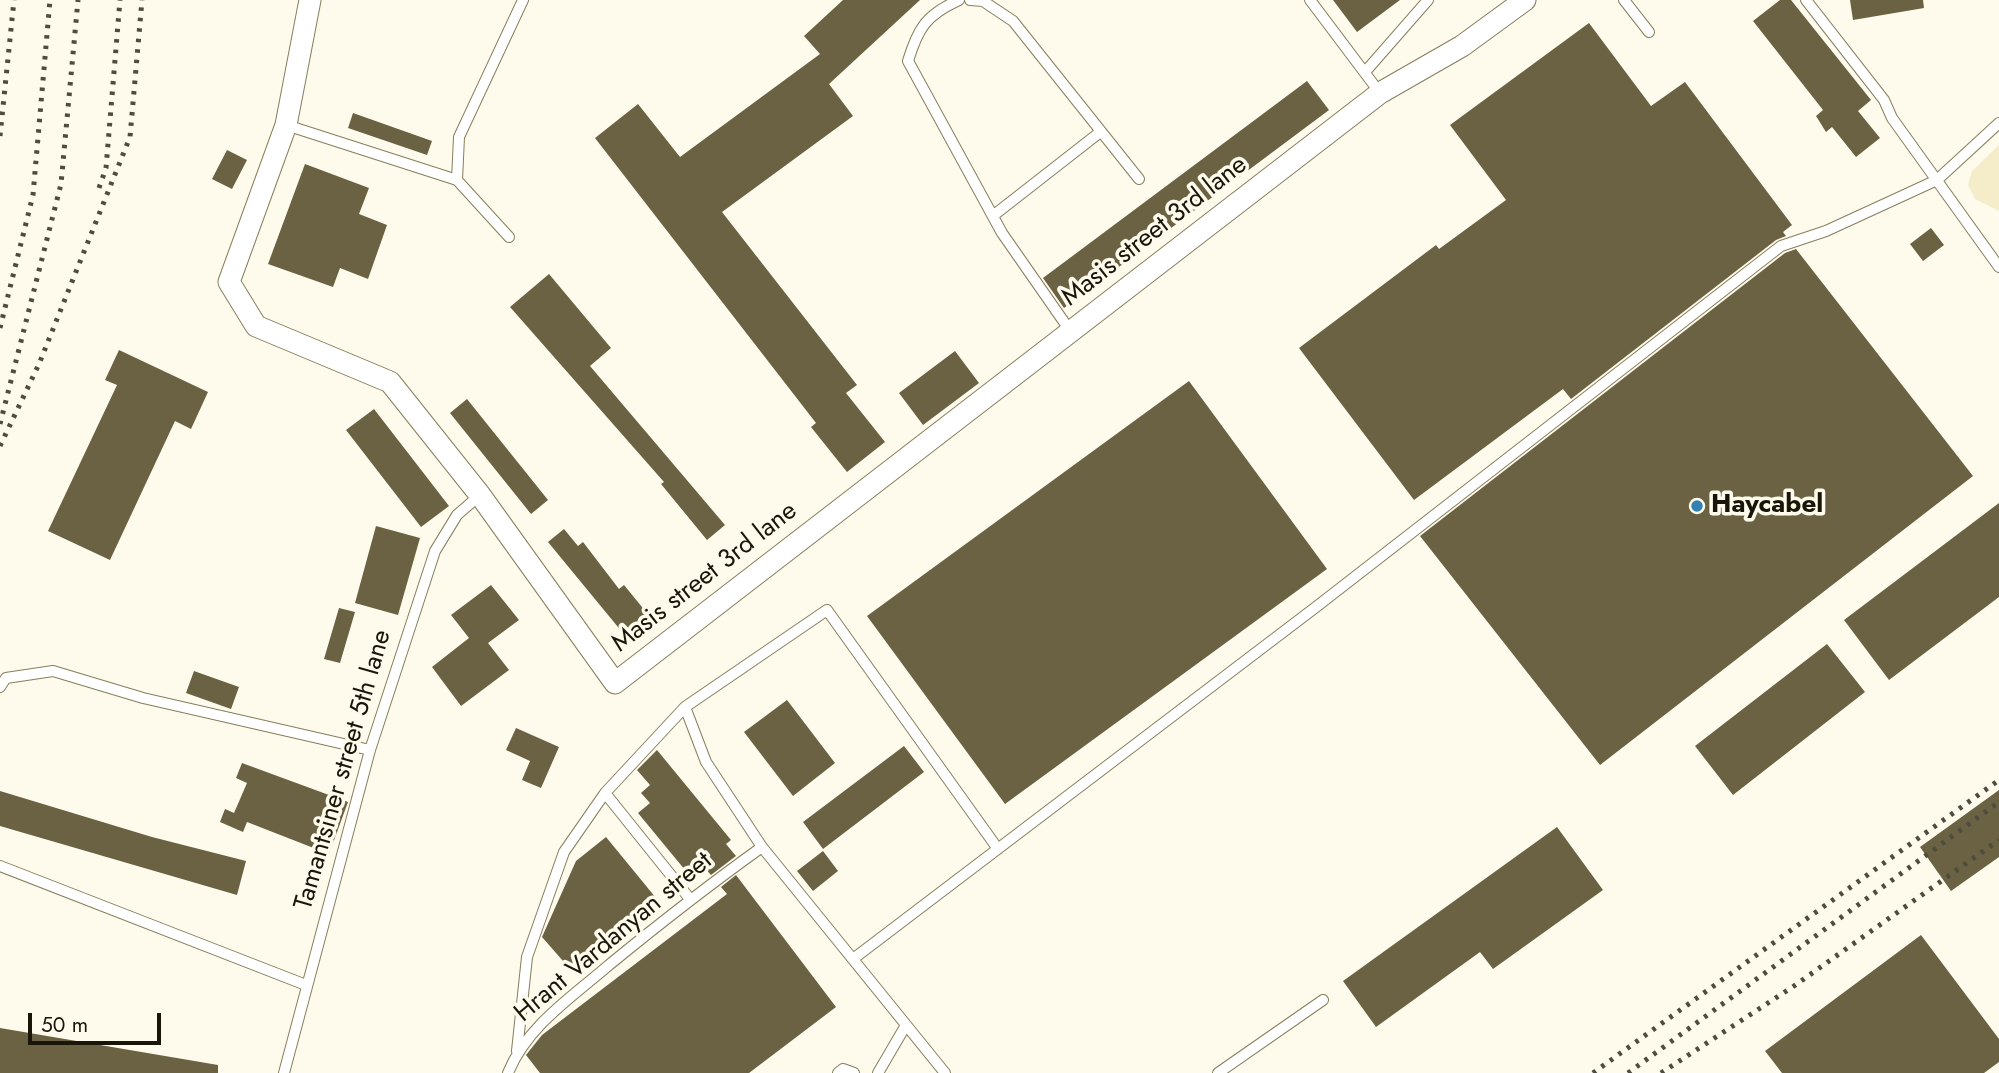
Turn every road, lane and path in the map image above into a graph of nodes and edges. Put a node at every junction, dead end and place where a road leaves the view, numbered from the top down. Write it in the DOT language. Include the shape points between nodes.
graph roads {
  1 [pos="310,0"];
  2 [pos="523,0"];
  3 [pos="959,0"];
  4 [pos="970,0"];
  5 [pos="1310,0"];
  6 [pos="1428,0"];
  7 [pos="1525,0"];
  8 [pos="1624,0"];
  9 [pos="1806,0"];
  10 [pos="1649,32"];
  11 [pos="1365,72"];
  12 [pos="1380,93"];
  13 [pos="1999,123"];
  14 [pos="286,125"];
  15 [pos="1099,133"];
  16 [pos="1139,179"];
  17 [pos="457,180"];
  18 [pos="1937,180"];
  19 [pos="994,215"];
  20 [pos="509,237"];
  21 [pos="1999,267"];
  22 [pos="1071,332"];
  23 [pos="480,495"];
  24 [pos="0,687"];
  25 [pos="685,707"];
  26 [pos="370,750"];
  27 [pos="604,793"];
  28 [pos="761,847"];
  29 [pos="998,849"];
  30 [pos="0,866"];
  31 [pos="690,899"];
  32 [pos="853,959"];
  33 [pos="306,985"];
  34 [pos="1323,1000"];
  35 [pos="906,1025"];
  36 [pos="517,1051"];
  37 [pos="284,1073"];
  38 [pos="508,1073"];
  39 [pos="838,1073"];
  40 [pos="854,1073"];
  41 [pos="878,1073"];
  42 [pos="945,1073"];
  43 [pos="1218,1073"];
  1 -- 14 [label="street, Masis street 3rd lane"];
  2 -- 17 [label="lane" via="459,137"];
  3 -- 19 [label="lane" via="938,9 917,31 908,61"];
  4 -- 15 [label="lane" via="983,1 1013,21"];
  5 -- 11 [label="lane"];
  6 -- 11 [label="lane"];
  7 -- 12 [label="street, Masis street 3rd lane" via="1462,46"];
  8 -- 10 [label="lane"];
  9 -- 18 [label="lane" via="1884,100"];
  11 -- 12 [label="lane"];
  12 -- 22 [label="street, Masis street 3rd lane"];
  13 -- 18 [label="lane"];
  14 -- 17 [label="lane"];
  14 -- 23 [label="street, Masis street 3rd lane" via="229,282 256,326 390,382"];
  15 -- 16 [label="lane"];
  15 -- 19 [label="lane"];
  17 -- 20 [label="lane"];
  18 -- 21 [label="lane"];
  18 -- 29 [label="lane" via="1781,246"];
  19 -- 22 [label="lane"];
  22 -- 23 [label="street, Masis street 3rd lane" via="615,683"];
  23 -- 26 [label="lane, Tamantsiner street 5th lane" via="457,515 435,551"];
  24 -- 26 [label="lane" via="6,678 53,671 143,698"];
  25 -- 27 [label="lane"];
  25 -- 28 [label="lane" via="706,762"];
  25 -- 29 [label="lane" via="827,610"];
  26 -- 33 [label="lane, Tamantsiner street 5th lane"];
  27 -- 31 [label="lane"];
  27 -- 36 [label="lane" via="564,852 527,957"];
  28 -- 31 [label="lane, Hrant Vardanyan street"];
  28 -- 32 [label="lane"];
  29 -- 32 [label="lane"];
  30 -- 33 [label="lane"];
  31 -- 36 [label="lane, Hrant Vardanyan street" via="547,1017"];
  32 -- 35 [label="lane"];
  33 -- 37 [label="lane, Tamantsiner street 5th lane"];
  34 -- 43 [label="lane"];
  35 -- 41 [label="lane"];
  35 -- 42 [label="lane"];
  36 -- 38 [label="lane, Hrant Vardanyan street"];
  39 -- 40 [label="lane" via="843,1069"];
}
